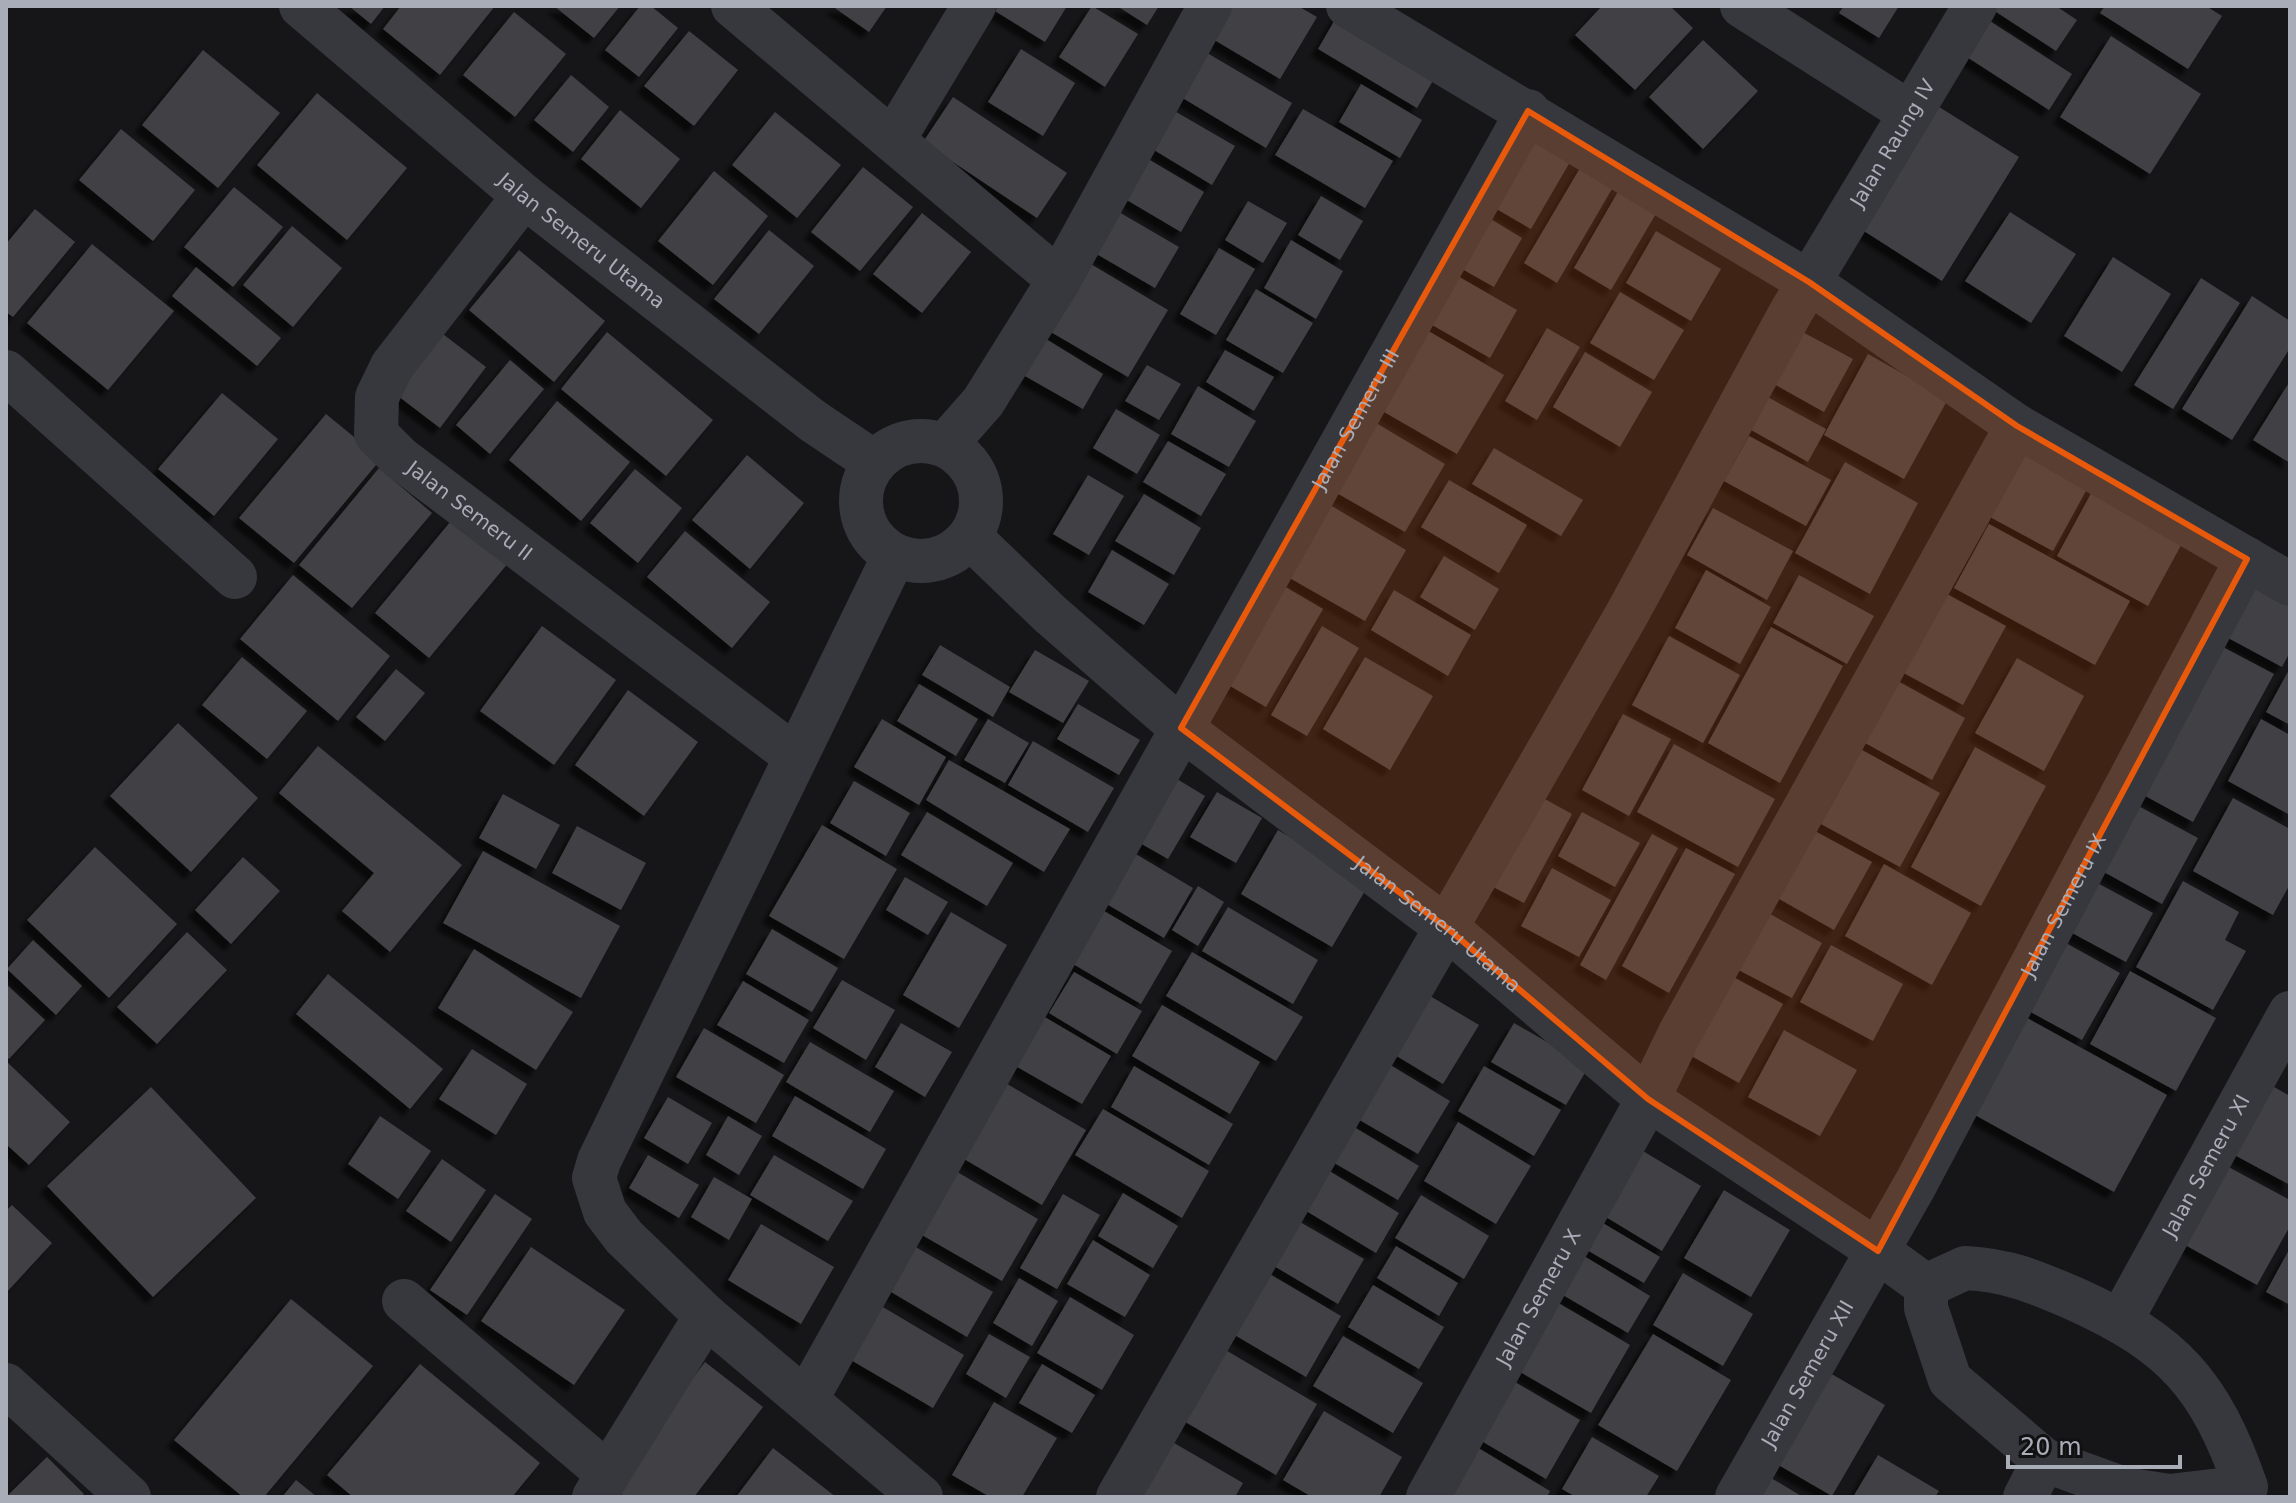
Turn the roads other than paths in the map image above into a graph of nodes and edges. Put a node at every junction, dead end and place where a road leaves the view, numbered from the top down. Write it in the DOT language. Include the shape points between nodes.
graph roads {
  1 [pos="301,6"];
  2 [pos="733,6"];
  3 [pos="974,6"];
  4 [pos="1210,6"];
  5 [pos="1348,6"];
  6 [pos="1742,6"];
  7 [pos="1975,6"];
  8 [pos="1528,111"];
  9 [pos="1910,113"];
  10 [pos="893,140"];
  11 [pos="524,196"];
  12 [pos="1059,280"];
  13 [pos="1809,282"];
  14 [pos="6,372"];
  15 [pos="2017,426"];
  16 [pos="945,445"];
  17 [pos="874,462"];
  18 [pos="970,537"];
  19 [pos="894,556"];
  20 [pos="2247,559"];
  21 [pos="235,577"];
  22 [pos="2290,584"];
  23 [pos="1181,728"];
  24 [pos="795,756"];
  25 [pos="1447,928"];
  26 [pos="2290,1013"];
  27 [pos="1648,1099"];
  28 [pos="1878,1251"];
  29 [pos="1926,1286"];
  30 [pos="404,1301"];
  31 [pos="706,1316"];
  32 [pos="2121,1320"];
  33 [pos="6,1385"];
  34 [pos="807,1398"];
  35 [pos="2035,1479"];
  36 [pos="601,1486"];
  37 [pos="2254,1492"];
  38 [pos="129,1497"];
  39 [pos="921,1497"];
  40 [pos="1118,1497"];
  41 [pos="1428,1497"];
  42 [pos="1737,1497"];
  1 -- 11 [label="street, Jalan Semeru Utama"];
  2 -- 10 [label="street"];
  3 -- 10 [label="street"];
  4 -- 12 [label="street"];
  5 -- 8 [label="street"];
  6 -- 9 [label="street"];
  7 -- 9 [label="street, Jalan Raung IV"];
  8 -- 13 [label="street"];
  8 -- 23 [label="street, Jalan Semeru III"];
  9 -- 13 [label="street, Jalan Raung IV"];
  10 -- 12 [label="street"];
  11 -- 17 [label="street, Jalan Semeru Utama" via="813,421"];
  11 -- 24 [label="street, Jalan Semeru II" via="392,366 377,397 376,434 400,458"];
  12 -- 16 [label="street" via="983,402"];
  13 -- 15 [label="street"];
  13 -- 25 [label="street, Jalan Raung IV"];
  14 -- 21 [label="street"];
  15 -- 20 [label="street"];
  15 -- 27 [label="street, Jalan Semeru X"];
  16 -- 17 [label="street" via="900,444"];
  16 -- 18 [label="street" via="963,458 981,496"];
  17 -- 19 [label="street" via="862,487 861,514 872,539"];
  18 -- 19 [label="street" via="935,561"];
  18 -- 23 [label="street, Jalan Semeru Utama"];
  19 -- 24 [label="street"];
  20 -- 22 [label="street"];
  20 -- 28 [label="street, Jalan Semeru IX"];
  23 -- 25 [label="street, Jalan Semeru Utama"];
  23 -- 34 [label="street, Jalan Semeru III"];
  24 -- 31 [label="street" via="594,1178 605,1212 624,1237"];
  25 -- 27 [label="street, Jalan Semeru Utama"];
  25 -- 40 [label="street, Jalan Raung IV"];
  26 -- 32 [label="street, Jalan Semeru XI"];
  27 -- 28 [label="street, Jalan Semeru Utama"];
  27 -- 41 [label="street, Jalan Semeru X"];
  28 -- 29 [label="street, Jalan Semeru Utama"];
  28 -- 42 [label="street, Jalan Semeru XII"];
  29 -- 32 [label="street" via="1965,1268 2002,1270"];
  29 -- 35 [label="street" via="1926,1308 1950,1380"];
  30 -- 36 [label="street"];
  31 -- 34 [label="street"];
  31 -- 36 [label="street"];
  32 -- 37 [label="street" via="2167,1352 2195,1384 2226,1431"];
  33 -- 38 [label="street"];
  34 -- 39 [label="street"];
  35 -- 37 [label="street" via="2169,1496"];
}
